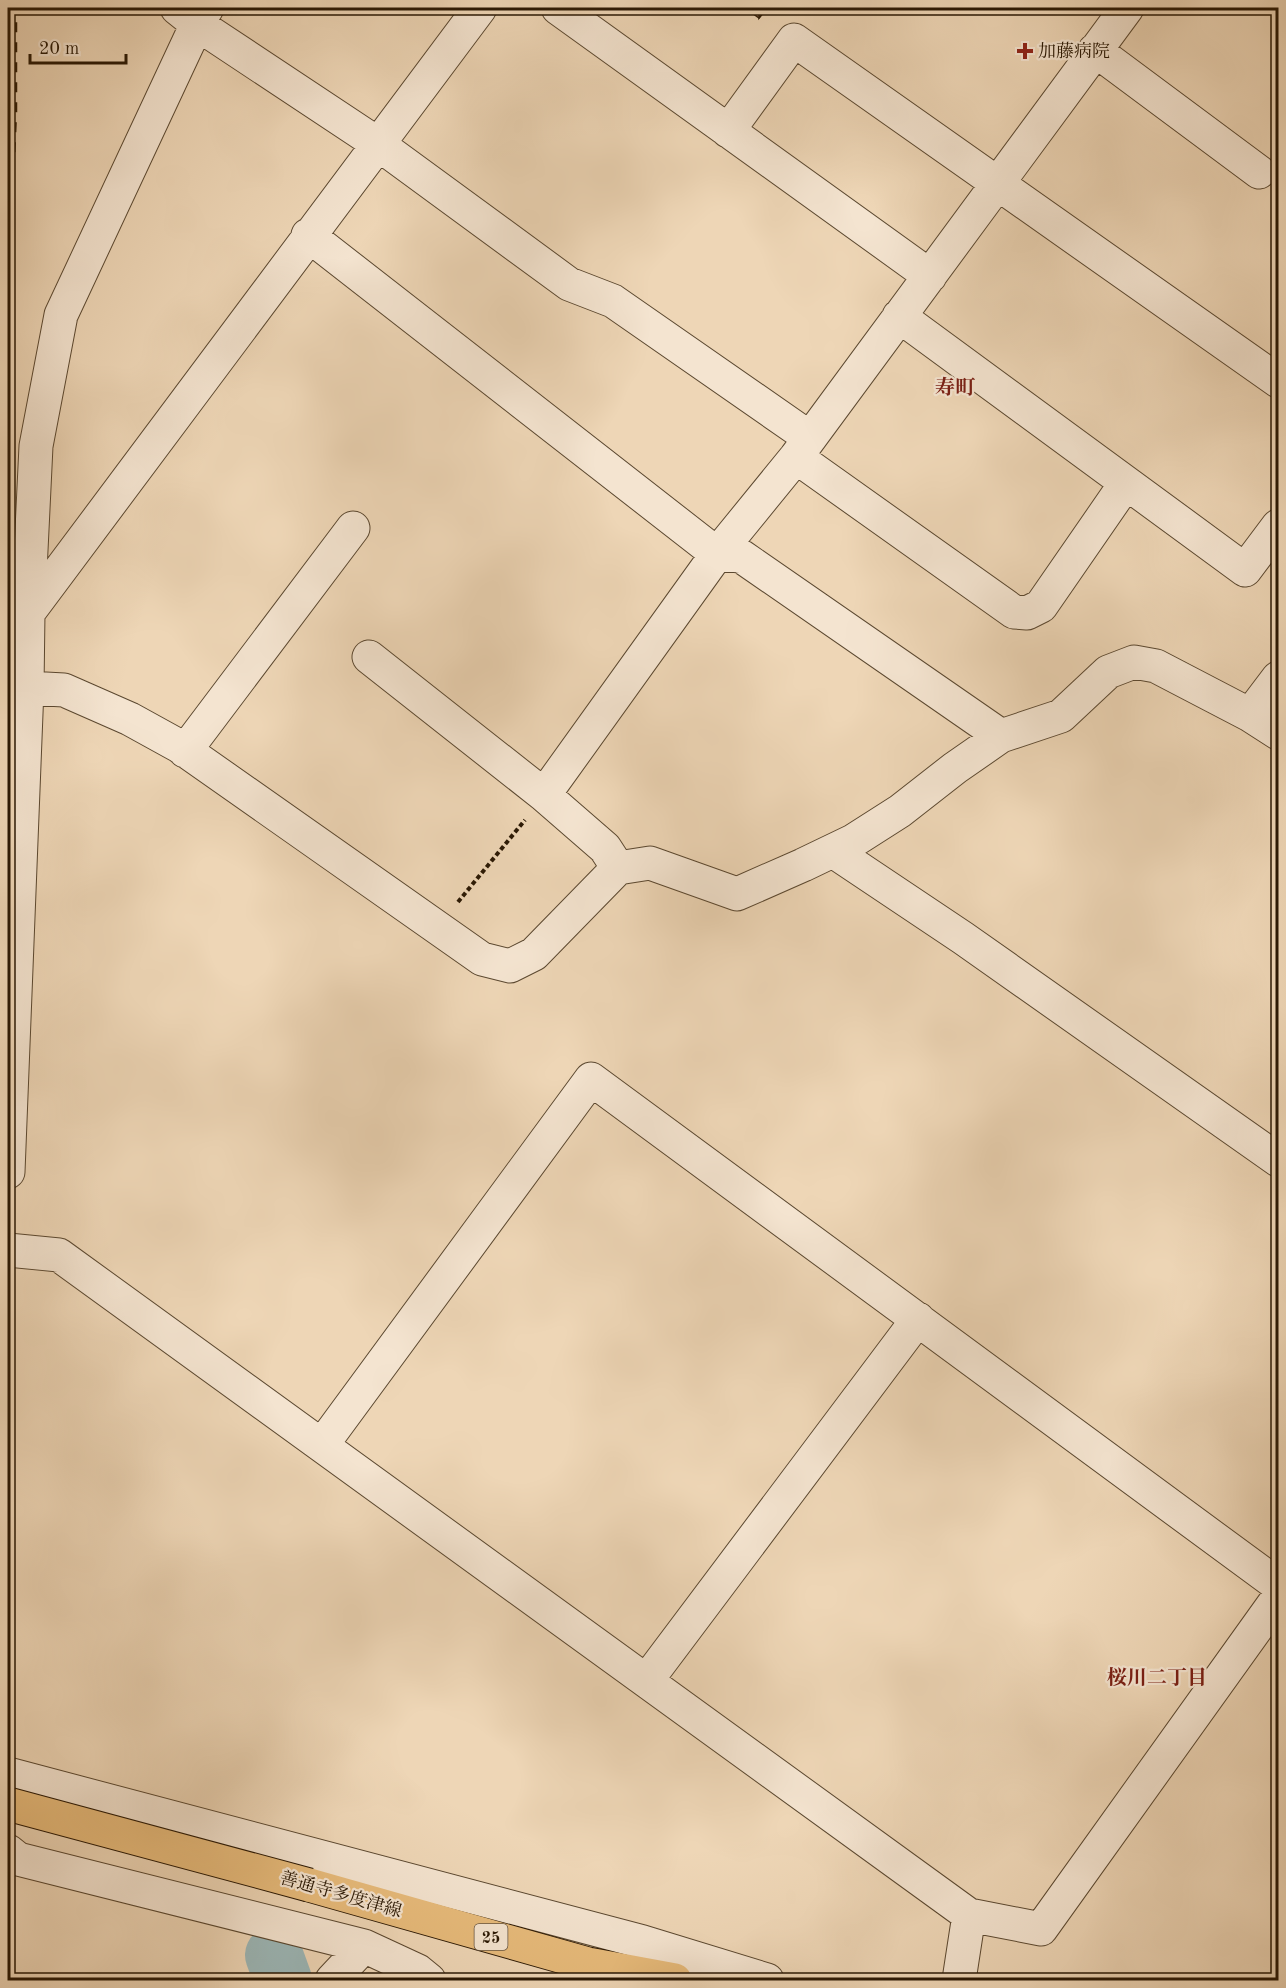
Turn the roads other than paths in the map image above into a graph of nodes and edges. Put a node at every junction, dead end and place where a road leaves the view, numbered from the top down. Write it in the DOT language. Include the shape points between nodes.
graph roads {
  1 [pos="480,8"];
  2 [pos="558,8"];
  3 [pos="1127,8"];
  4 [pos="194,13"];
  5 [pos="1095,50"];
  6 [pos="728,131"];
  7 [pos="378,144"];
  8 [pos="1259,172"];
  9 [pos="997,184"];
  10 [pos="308,236"];
  11 [pos="930,276"];
  12 [pos="899,316"];
  13 [pos="1278,381"];
  14 [pos="803,447"];
  15 [pos="1126,483"];
  16 [pos="1278,526"];
  17 [pos="353,528"];
  18 [pos="717,554"];
  19 [pos="28,613"];
  20 [pos="369,657"];
  21 [pos="1278,678"];
  22 [pos="27,688"];
  23 [pos="1250,715"];
  24 [pos="1278,733"];
  25 [pos="1001,736"];
  26 [pos="185,751"];
  27 [pos="544,795"];
  28 [pos="833,851"];
  29 [pos="618,868"];
  30 [pos="1276,1154"];
  31 [pos="8,1172"];
  32 [pos="8,1250"];
  33 [pos="918,1319"];
  34 [pos="322,1445"];
  35 [pos="1278,1585"];
  36 [pos="1278,1598"];
  37 [pos="647,1680"];
  38 [pos="8,1774"];
  39 [pos="8,1804"];
  40 [pos="8,1851"];
  41 [pos="969,1915"];
  42 [pos="364,1946"];
  43 [pos="596,1972"];
  44 [pos="332,1980"];
  45 [pos="429,1980"];
  46 [pos="675,1980"];
  47 [pos="767,1980"];
  48 [pos="958,1980"];
  1 -- 7 [label="street"];
  2 -- 6 [label="street"];
  3 -- 5 [label="street"];
  4 -- 7 [label="street"];
  4 -- 19 [label="street" via="61,315 36,446"];
  5 -- 8 [label="street"];
  5 -- 9 [label="street"];
  6 -- 9 [label="street" via="794,40"];
  6 -- 11 [label="street"];
  7 -- 10 [label="street"];
  7 -- 14 [label="street" via="569,284 613,301"];
  9 -- 11 [label="street"];
  9 -- 13 [label="street"];
  10 -- 18 [label="street"];
  10 -- 19 [label="street"];
  11 -- 12 [label="street"];
  12 -- 14 [label="street"];
  12 -- 15 [label="street"];
  14 -- 15 [label="street" via="1014,612 1027,613 1041,606"];
  14 -- 18 [label="street"];
  15 -- 16 [label="street" via="1245,570"];
  17 -- 26 [label="street"];
  18 -- 25 [label="street" via="741,556"];
  18 -- 27 [label="street"];
  19 -- 22 [label="street"];
  20 -- 27 [label="street"];
  21 -- 23 [label="street"];
  22 -- 26 [label="street" via="64,690 130,719"];
  22 -- 31 [label="street"];
  23 -- 24 [label="street"];
  23 -- 25 [label="street" via="1156,666 1134,663 1108,672 1061,716"];
  25 -- 28 [label="street" via="900,811"];
  26 -- 29 [label="street" via="482,959 510,966 534,954"];
  27 -- 29 [label="street" via="605,848"];
  28 -- 29 [label="street" via="737,894 650,863"];
  28 -- 30 [label="street"];
  32 -- 34 [label="street" via="58,1255"];
  33 -- 34 [label="street" via="591,1079"];
  33 -- 35 [label="street"];
  33 -- 37 [label="street"];
  34 -- 37 [label="street"];
  36 -- 41 [label="street" via="1041,1929"];
  37 -- 41 [label="street"];
  38 -- 47 [label="street" via="631,1939"];
  39 -- 43 [label="main road, 善通寺多度津線 / 25, bridge" via="309,1885"];
  40 -- 42 [label="street" via="18,1859"];
  41 -- 48 [label="street"];
  42 -- 44 [label="street"];
  42 -- 45 [label="street"];
  43 -- 46 [label="main road, 善通寺多度津線 / 25"];
}
